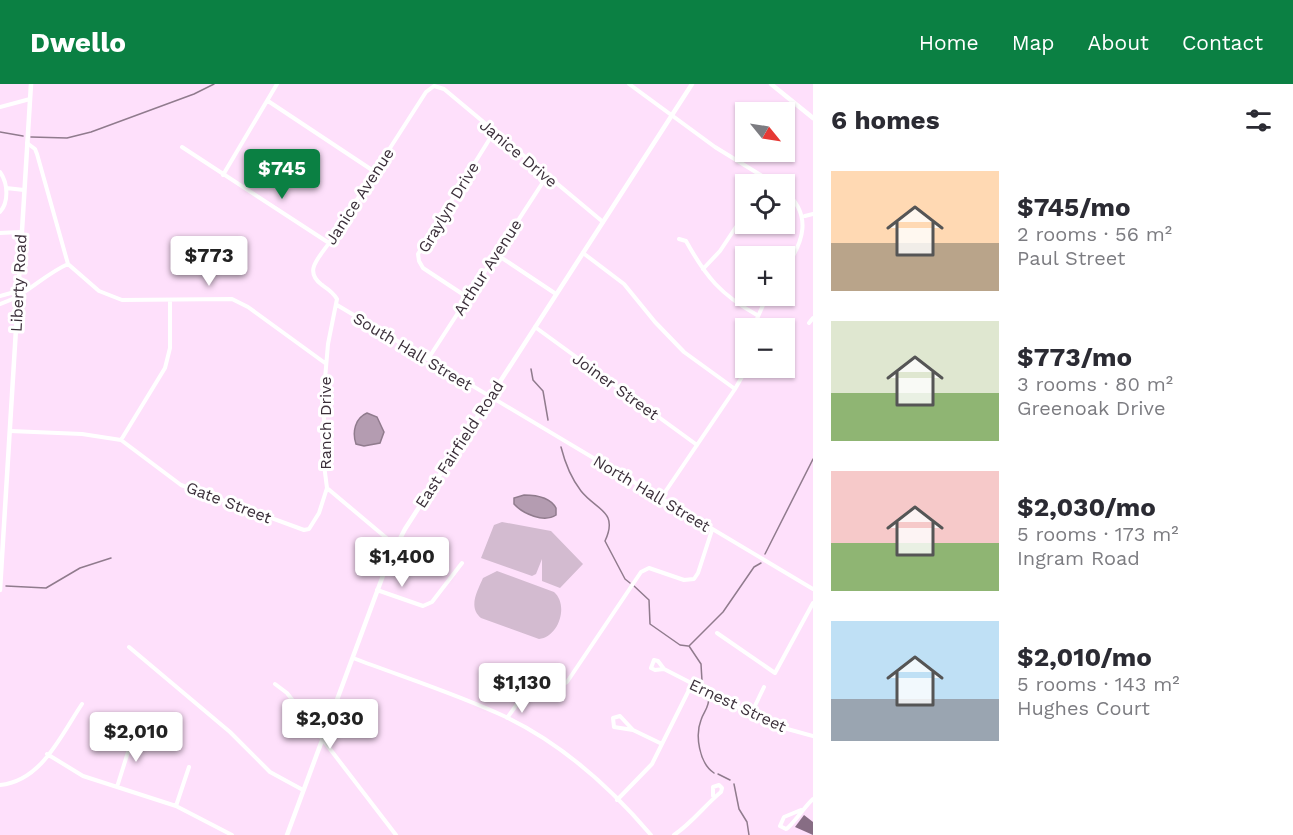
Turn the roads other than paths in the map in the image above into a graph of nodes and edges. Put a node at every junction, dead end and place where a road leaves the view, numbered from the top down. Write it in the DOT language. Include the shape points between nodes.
graph roads {
  1 [pos="31,84"];
  2 [pos="278,84"];
  3 [pos="629,84"];
  4 [pos="692,84"];
  5 [pos="771,84"];
  6 [pos="434,86"];
  7 [pos="30,99"];
  8 [pos="268,101"];
  9 [pos="0,107"];
  10 [pos="673,114"];
  11 [pos="813,118"];
  12 [pos="494,132"];
  13 [pos="27,143"];
  14 [pos="182,147"];
  15 [pos="0,172"];
  16 [pos="375,172"];
  17 [pos="758,174"];
  18 [pos="224,175"];
  19 [pos="547,176"];
  20 [pos="6,188"];
  21 [pos="24,190"];
  22 [pos="795,199"];
  23 [pos="0,212"];
  24 [pos="813,214"];
  25 [pos="805,216"];
  26 [pos="603,222"];
  27 [pos="735,228"];
  28 [pos="21,232"];
  29 [pos="0,233"];
  30 [pos="679,238"];
  31 [pos="329,243"];
  32 [pos="583,253"];
  33 [pos="795,253"];
  34 [pos="496,254"];
  35 [pos="68,264"];
  36 [pos="702,269"];
  37 [pos="556,294"];
  38 [pos="0,296"];
  39 [pos="18,296"];
  40 [pos="467,297"];
  41 [pos="170,300"];
  42 [pos="0,304"];
  43 [pos="337,305"];
  44 [pos="762,306"];
  45 [pos="758,315"];
  46 [pos="757,318"];
  47 [pos="813,318"];
  48 [pos="809,323"];
  49 [pos="535,327"];
  50 [pos="428,359"];
  51 [pos="326,363"];
  52 [pos="741,378"];
  53 [pos="735,389"];
  54 [pos="490,397"];
  55 [pos="10,431"];
  56 [pos="121,440"];
  57 [pos="697,445"];
  58 [pos="327,488"];
  59 [pos="661,498"];
  60 [pos="712,530"];
  61 [pos="396,546"];
  62 [pos="462,563"];
  63 [pos="813,589"];
  64 [pos="0,590"];
  65 [pos="377,590"];
  66 [pos="813,603"];
  67 [pos="717,633"];
  68 [pos="129,647"];
  69 [pos="353,658"];
  70 [pos="664,669"];
  71 [pos="275,684"];
  72 [pos="692,684"];
  73 [pos="764,687"];
  74 [pos="82,704"];
  75 [pos="751,714"];
  76 [pos="507,718"];
  77 [pos="633,730"];
  78 [pos="134,733"];
  79 [pos="813,736"];
  80 [pos="322,738"];
  81 [pos="662,744"];
  82 [pos="48,754"];
  83 [pos="189,767"];
  84 [pos="0,785"];
  85 [pos="117,787"];
  86 [pos="303,790"];
  87 [pos="713,796"];
  88 [pos="813,799"];
  89 [pos="617,801"];
  90 [pos="176,806"];
  91 [pos="801,810"];
  92 [pos="232,835"];
  93 [pos="287,835"];
  94 [pos="396,835"];
  95 [pos="651,835"];
  96 [pos="674,835"];
  1 -- 7 [label="main road, Liberty Road"];
  2 -- 8 [label="street"];
  3 -- 10 [label="street"];
  4 -- 10 [label="main road, East Fairfield Road"];
  5 -- 11 [label="main road"];
  6 -- 12 [label="street, Janice Drive"];
  6 -- 16 [label="street, Janice Avenue" via="426,92"];
  7 -- 9 [label="street"];
  7 -- 13 [label="main road, Liberty Road"];
  8 -- 16 [label="street"];
  8 -- 18 [label="street"];
  10 -- 17 [label="street"];
  10 -- 26 [label="main road, East Fairfield Road"];
  12 -- 19 [label="street, Janice Drive"];
  12 -- 40 [label="street, Graylyn Drive" via="418,254 423,268"];
  13 -- 21 [label="main road, Liberty Road"];
  13 -- 35 [label="street" via="37,154"];
  14 -- 18 [label="street"];
  15 -- 20 [label="street"];
  16 -- 31 [label="street, Janice Avenue"];
  18 -- 31 [label="street"];
  19 -- 26 [label="street, Janice Drive"];
  19 -- 34 [label="street, Arthur Avenue"];
  20 -- 21 [label="street"];
  20 -- 23 [label="street"];
  21 -- 28 [label="main road, Liberty Road"];
  22 -- 25 [label="street"];
  24 -- 25 [label="street"];
  25 -- 33 [label="street" via="804,239"];
  26 -- 32 [label="main road, East Fairfield Road"];
  27 -- 36 [label="street"];
  28 -- 29 [label="street"];
  28 -- 39 [label="main road, Liberty Road"];
  30 -- 36 [label="street" via="686,242"];
  31 -- 43 [label="street, Janice Avenue" via="312,273 334,294"];
  32 -- 37 [label="main road, East Fairfield Road"];
  32 -- 53 [label="street" via="624,284 684,351"];
  34 -- 37 [label="street"];
  34 -- 40 [label="street, Arthur Avenue"];
  35 -- 39 [label="street"];
  35 -- 41 [label="street" via="99,291 116,299"];
  36 -- 45 [label="street" via="726,296"];
  37 -- 49 [label="main road, East Fairfield Road"];
  38 -- 39 [label="street"];
  39 -- 42 [label="street"];
  39 -- 55 [label="main road, Liberty Road"];
  40 -- 50 [label="street, Arthur Avenue"];
  41 -- 51 [label="street" via="232,299"];
  41 -- 56 [label="street" via="170,348 165,368"];
  43 -- 50 [label="street, South Hall Street"];
  43 -- 51 [label="street, Ranch Drive"];
  44 -- 45 [label="street"];
  45 -- 46 [label="street"];
  47 -- 48 [label="street"];
  49 -- 54 [label="main road, East Fairfield Road"];
  49 -- 57 [label="street, Joiner Street"];
  50 -- 54 [label="street, South Hall Street"];
  51 -- 58 [label="street, Ranch Drive" via="323,457"];
  52 -- 53 [label="street"];
  53 -- 57 [label="street"];
  54 -- 59 [label="street, North Hall Street"];
  54 -- 61 [label="main road, East Fairfield Road"];
  55 -- 56 [label="street, Gate Street"];
  55 -- 64 [label="main road, Liberty Road"];
  56 -- 58 [label="street, Gate Street" via="182,485 304,530 315,521"];
  57 -- 59 [label="street"];
  58 -- 61 [label="street, Ranch Drive"];
  59 -- 60 [label="street, North Hall Street"];
  60 -- 63 [label="street, North Hall Street"];
  60 -- 76 [label="street" via="694,579 684,580 649,568 641,572 567,682 560,686 538,675"];
  61 -- 65 [label="main road, East Fairfield Road"];
  62 -- 65 [label="street" via="428,604 416,605"];
  65 -- 69 [label="main road, East Fairfield Road"];
  66 -- 67 [label="street" via="775,673"];
  68 -- 86 [label="street" via="230,732 270,772"];
  69 -- 76 [label="street"];
  69 -- 80 [label="main road, East Fairfield Road"];
  70 -- 72 [label="street, Ernest Street"];
  71 -- 80 [label="street" via="287,693"];
  72 -- 75 [label="street, Ernest Street"];
  72 -- 81 [label="street"];
  73 -- 75 [label="street"];
  74 -- 82 [label="street"];
  75 -- 79 [label="street, Ernest Street" via="773,725"];
  76 -- 89 [label="street" via="567,754"];
  77 -- 77 [label="street" via="620,716 613,718 614,727"];
  77 -- 81 [label="street"];
  78 -- 85 [label="street"];
  80 -- 86 [label="main road, East Fairfield Road"];
  80 -- 94 [label="street"];
  81 -- 89 [label="street" via="646,772"];
  82 -- 84 [label="street" via="27,778"];
  82 -- 85 [label="street" via="83,776"];
  83 -- 90 [label="street"];
  85 -- 90 [label="street"];
  86 -- 93 [label="main road, East Fairfield Road"];
  87 -- 96 [label="street" via="700,815"];
  88 -- 91 [label="street"];
  89 -- 95 [label="street"];
  90 -- 92 [label="street"];
  91 -- 91 [label="street" via="784,818 780,826 789,829"];
}
